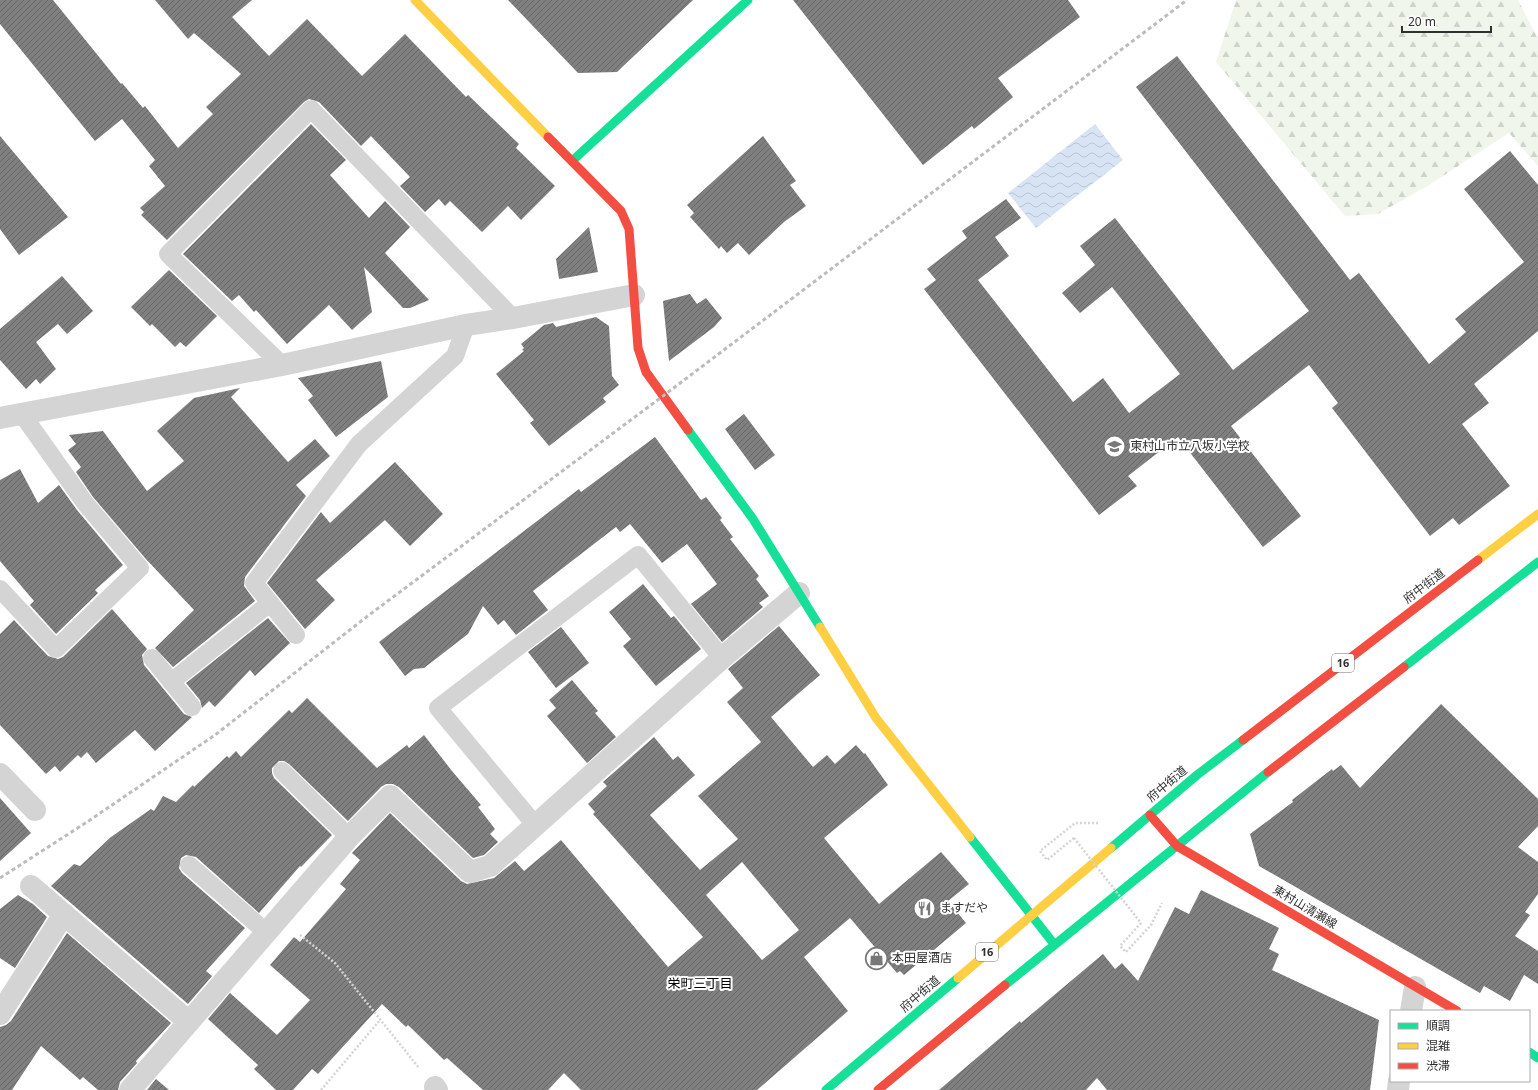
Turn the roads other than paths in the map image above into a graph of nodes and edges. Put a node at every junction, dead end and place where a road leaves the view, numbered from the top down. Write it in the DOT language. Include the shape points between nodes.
graph roads {
  1 [pos="414,0"];
  2 [pos="748,0"];
  3 [pos="572,161"];
  4 [pos="634,295"];
  5 [pos="513,318"];
  6 [pos="466,325"];
  7 [pos="282,365"];
  8 [pos="22,414"];
  9 [pos="0,418"];
  10 [pos="1538,514"];
  11 [pos="1538,562"];
  12 [pos="0,589"];
  13 [pos="800,593"];
  14 [pos="270,603"];
  15 [pos="296,635"];
  16 [pos="152,658"];
  17 [pos="722,658"];
  18 [pos="171,682"];
  19 [pos="192,707"];
  20 [pos="282,771"];
  21 [pos="0,774"];
  22 [pos="34,810"];
  23 [pos="1150,815"];
  24 [pos="536,826"];
  25 [pos="348,837"];
  26 [pos="1177,846"];
  27 [pos="189,865"];
  28 [pos="31,886"];
  29 [pos="64,914"];
  30 [pos="1030,915"];
  31 [pos="273,926"];
  32 [pos="1054,944"];
  33 [pos="1415,987"];
  34 [pos="1411,1010"];
  35 [pos="1455,1010"];
  36 [pos="0,1014"];
  37 [pos="189,1022"];
  38 [pos="130,1090"];
  39 [pos="826,1090"];
  40 [pos="878,1090"];
  1 -- 3 [label="main road"];
  2 -- 3 [label="main road"];
  3 -- 4 [label="main road" via="621,211 629,229"];
  4 -- 5 [label="street"];
  4 -- 13 [label="main road" via="638,348 646,372 752,519"];
  5 -- 6 [label="street"];
  5 -- 7 [label="lane" via="311,109 168,254"];
  6 -- 7 [label="street"];
  6 -- 14 [label="lane" via="455,356 359,444 254,583"];
  7 -- 8 [label="street"];
  8 -- 9 [label="street"];
  8 -- 12 [label="lane" via="85,503 140,568 56,649"];
  10 -- 23 [label="main road, 府中街道 / 16" via="1197,775"];
  11 -- 26 [label="main road"];
  13 -- 17 [label="street"];
  13 -- 30 [label="main road" via="876,718"];
  14 -- 15 [label="lane"];
  14 -- 18 [label="lane"];
  16 -- 18 [label="lane"];
  17 -- 24 [label="street"];
  17 -- 24 [label="lane" via="638,556 438,708"];
  18 -- 19 [label="lane"];
  20 -- 25 [label="lane"];
  21 -- 22 [label="street"];
  23 -- 26 [label="main road, 東村山清瀬線"];
  23 -- 30 [label="main road, 府中街道 / 16"];
  24 -- 25 [label="street" via="490,866 470,872 390,796"];
  25 -- 31 [label="street"];
  26 -- 32 [label="main road"];
  26 -- 33 [label="main road, 東村山清瀬線"];
  27 -- 31 [label="lane"];
  28 -- 29 [label="street"];
  29 -- 36 [label="street"];
  29 -- 37 [label="street"];
  30 -- 32 [label="main road"];
  30 -- 39 [label="main road, 府中街道 / 16"];
  31 -- 37 [label="street"];
  32 -- 40 [label="main road"];
  33 -- 34 [label="street"];
  33 -- 35 [label="main road, 東村山清瀬線"];
  37 -- 38 [label="street"];
}
